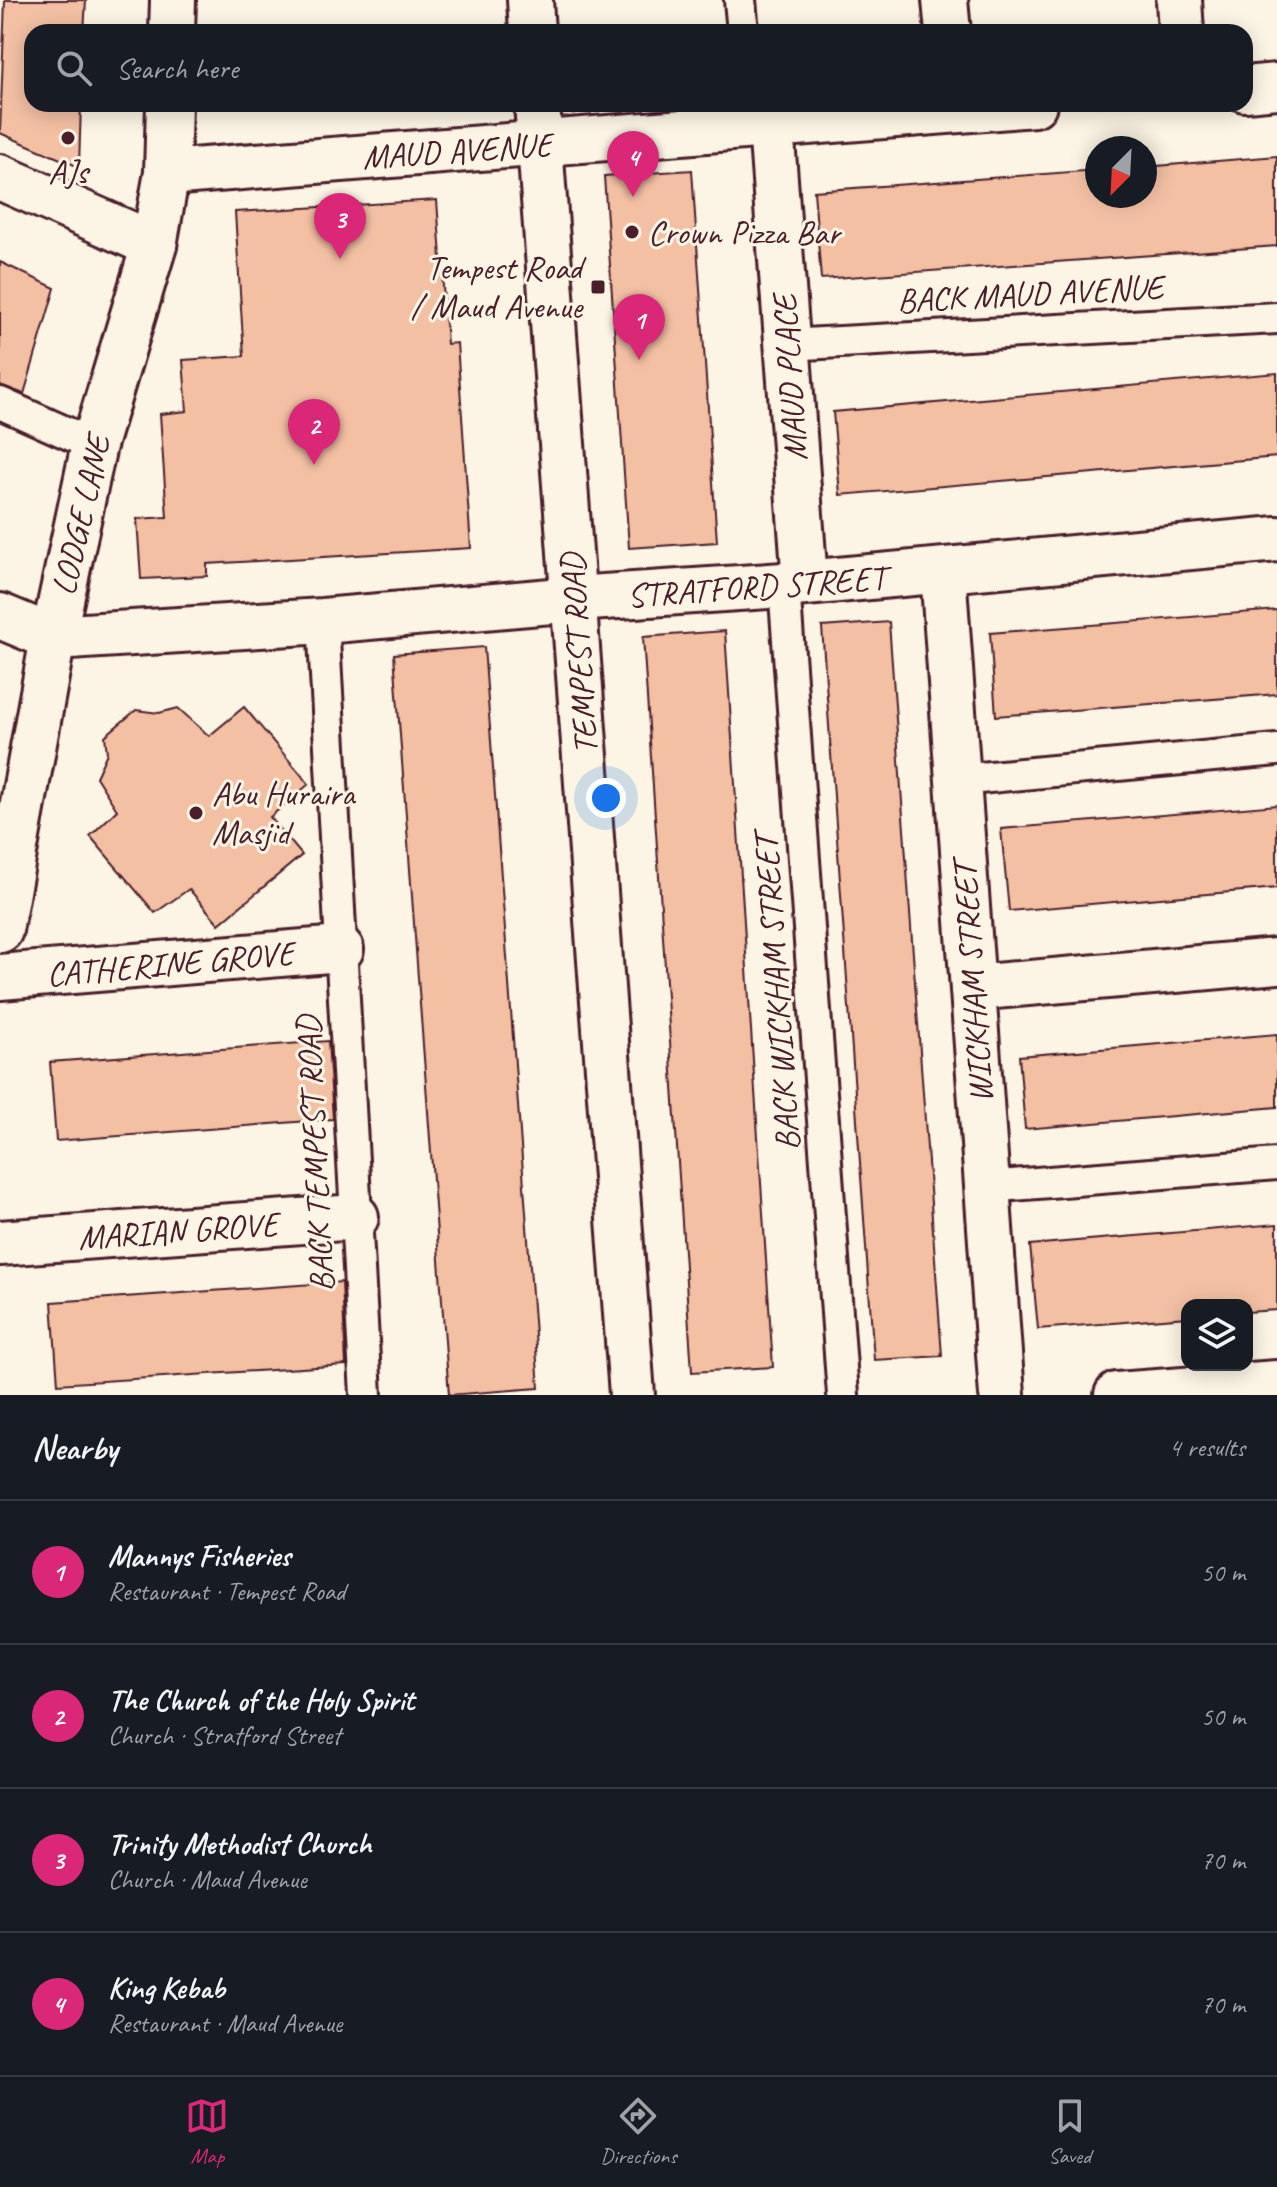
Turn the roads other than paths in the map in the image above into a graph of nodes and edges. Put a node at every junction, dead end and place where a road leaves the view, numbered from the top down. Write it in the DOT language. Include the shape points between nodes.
graph roads {
  1 [pos="173,0"];
  2 [pos="530,0"];
  3 [pos="740,0"];
  4 [pos="945,0"];
  5 [pos="1179,0"];
  6 [pos="172,24"];
  7 [pos="532,24"];
  8 [pos="742,24"];
  9 [pos="947,24"];
  10 [pos="1180,24"];
  11 [pos="1277,86"];
  12 [pos="1253,88"];
  13 [pos="169,112"];
  14 [pos="872,112"];
  15 [pos="756,119"];
  16 [pos="539,124"];
  17 [pos="167,173"];
  18 [pos="0,177"];
  19 [pos="154,245"];
  20 [pos="1277,318"];
  21 [pos="786,345"];
  22 [pos="0,403"];
  23 [pos="94,445"];
  24 [pos="1277,539"];
  25 [pos="943,571"];
  26 [pos="794,584"];
  27 [pos="574,599"];
  28 [pos="0,616"];
  29 [pos="323,621"];
  30 [pos="53,638"];
  31 [pos="1277,750"];
  32 [pos="958,780"];
  33 [pos="0,930"];
  34 [pos="341,949"];
  35 [pos="1277,961"];
  36 [pos="0,977"];
  37 [pos="973,988"];
  38 [pos="1277,1164"];
  39 [pos="987,1187"];
  40 [pos="356,1217"];
  41 [pos="0,1243"];
  42 [pos="1277,1383"];
  43 [pos="366,1395"];
  44 [pos="632,1395"];
  45 [pos="843,1395"];
  46 [pos="1002,1395"];
  47 [pos="1117,1395"];
  1 -- 6 [label="street"];
  2 -- 7 [label="street"];
  3 -- 8 [label="lane"];
  4 -- 9 [label="street"];
  5 -- 10 [label="street"];
  11 -- 12 [label="street"];
  13 -- 17 [label="street, LODGE LANE"];
  14 -- 15 [label="street, MAUD AVENUE"];
  15 -- 16 [label="street, MAUD AVENUE"];
  15 -- 21 [label="street, MAUD PLACE"];
  16 -- 17 [label="street, MAUD AVENUE"];
  16 -- 27 [label="street, TEMPEST ROAD"];
  17 -- 19 [label="street, LODGE LANE"];
  18 -- 19 [label="street"];
  19 -- 23 [label="street, LODGE LANE"];
  20 -- 21 [label="lane, BACK MAUD AVENUE"];
  21 -- 26 [label="street, MAUD PLACE"];
  22 -- 23 [label="lane"];
  23 -- 30 [label="street, LODGE LANE"];
  24 -- 25 [label="street, STRATFORD STREET"];
  25 -- 26 [label="street, STRATFORD STREET"];
  25 -- 32 [label="street, WICKHAM STREET"];
  26 -- 27 [label="street, STRATFORD STREET"];
  26 -- 45 [label="lane, BACK WICKHAM STREET"];
  27 -- 29 [label="street, STRATFORD STREET"];
  27 -- 44 [label="street, TEMPEST ROAD"];
  28 -- 30 [label="street, STRATFORD STREET"];
  29 -- 30 [label="street, STRATFORD STREET"];
  29 -- 34 [label="lane, BACK TEMPEST ROAD"];
  30 -- 33 [label="street, LODGE LANE"];
  31 -- 32 [label="lane"];
  32 -- 37 [label="street, WICKHAM STREET"];
  34 -- 36 [label="street, CATHERINE GROVE"];
  34 -- 40 [label="lane, BACK TEMPEST ROAD"];
  35 -- 37 [label="street"];
  37 -- 39 [label="street, WICKHAM STREET"];
  38 -- 39 [label="lane"];
  39 -- 46 [label="street, WICKHAM STREET"];
  40 -- 41 [label="street, MARIAN GROVE"];
  40 -- 43 [label="lane, BACK TEMPEST ROAD"];
  42 -- 47 [label="street"];
}
